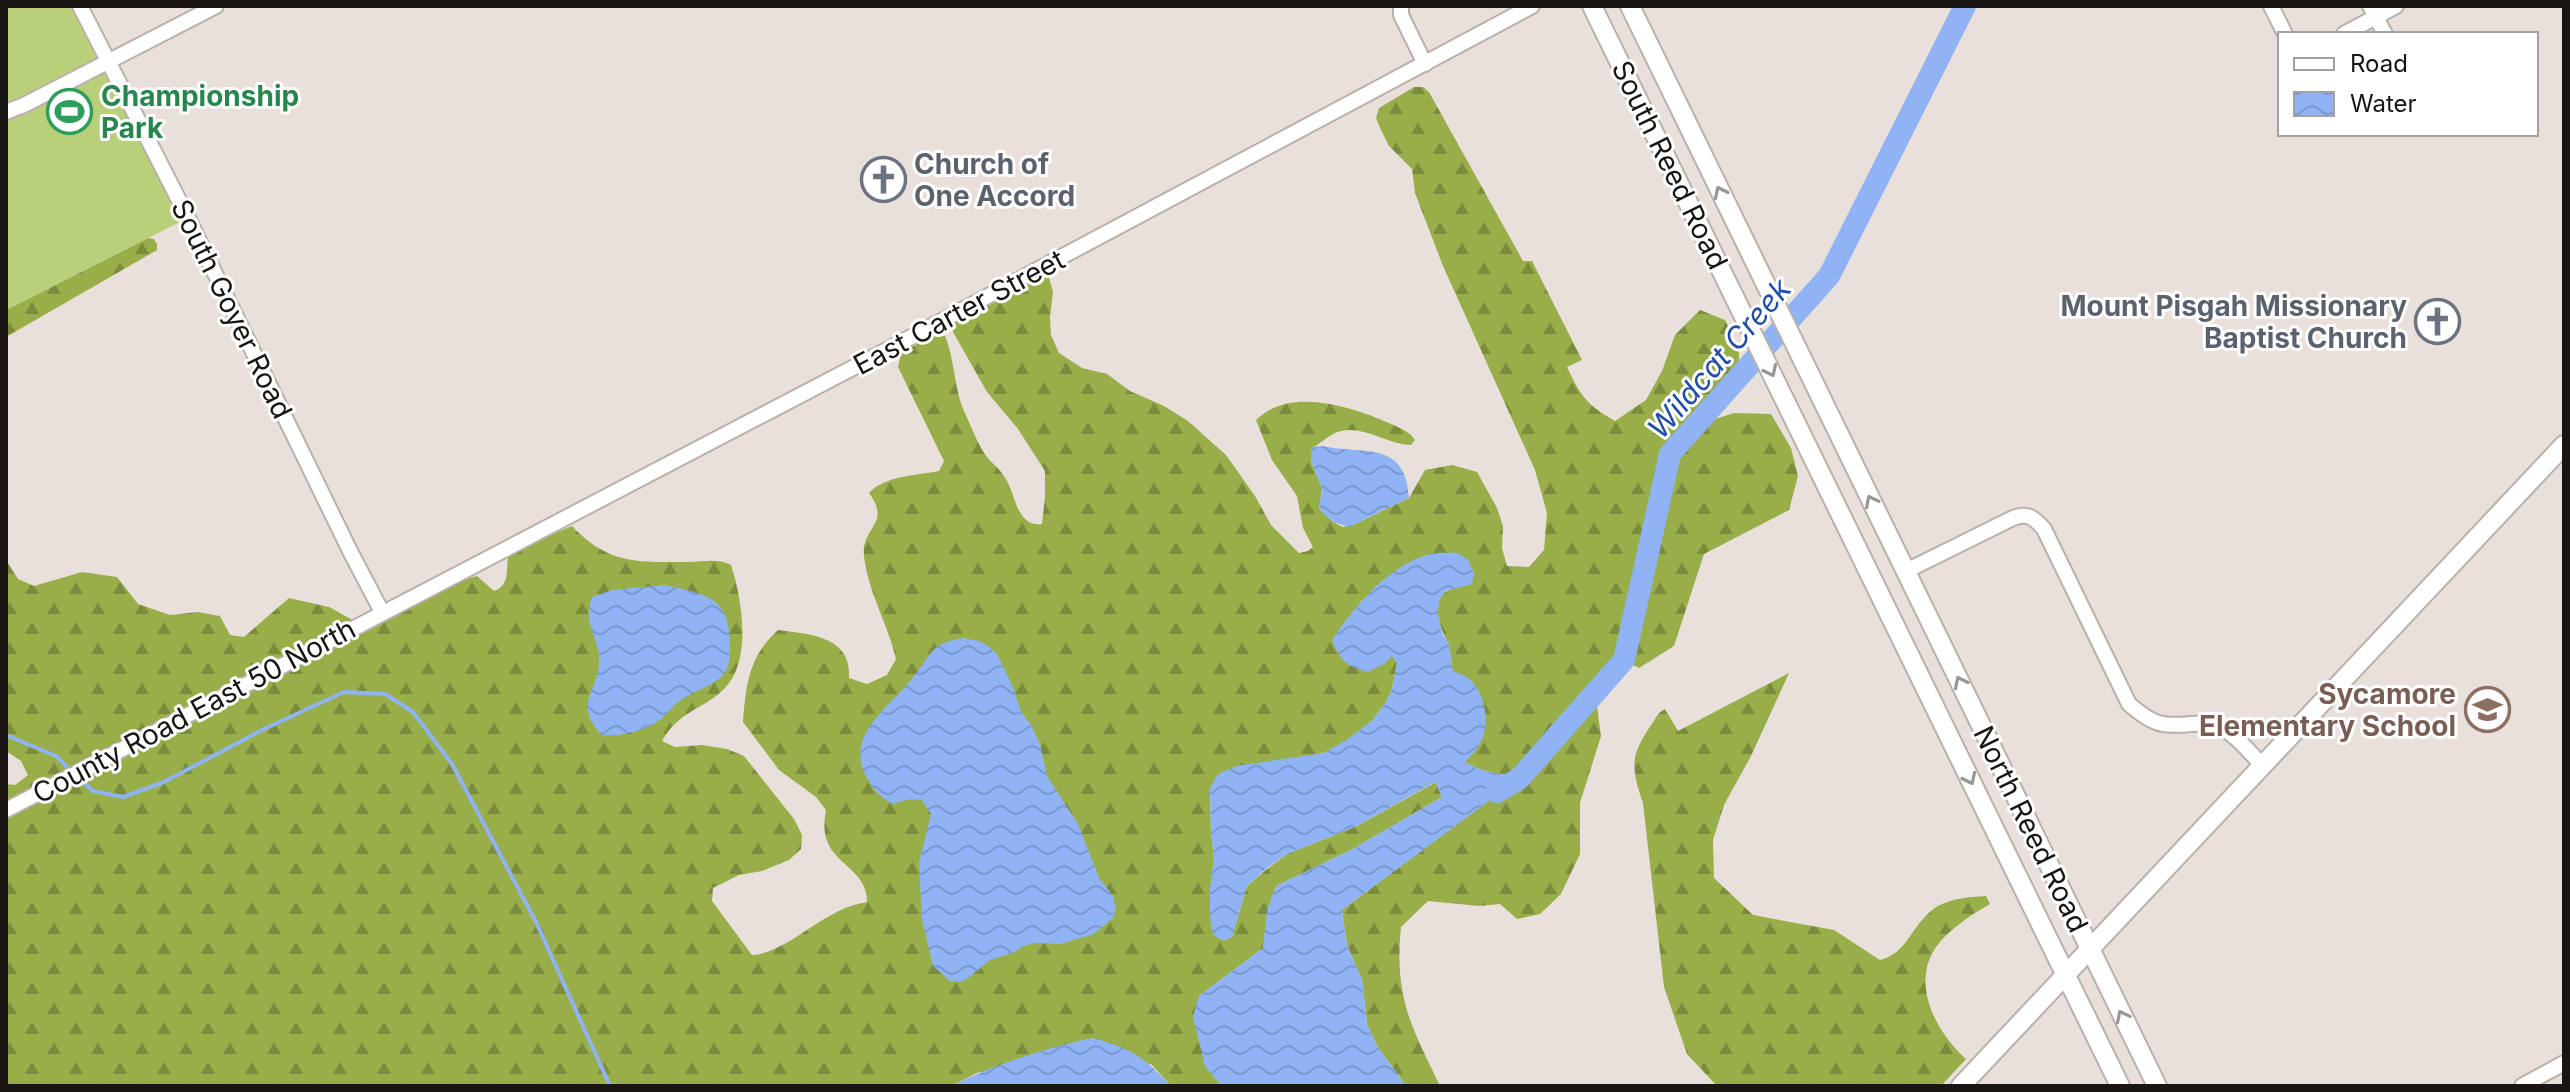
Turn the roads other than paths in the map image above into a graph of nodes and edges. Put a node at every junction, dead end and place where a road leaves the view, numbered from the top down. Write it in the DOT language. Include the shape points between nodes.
graph roads {
  1 [pos="80,6"];
  2 [pos="216,6"];
  3 [pos="1401,6"];
  4 [pos="1532,6"];
  5 [pos="1592,6"];
  6 [pos="1630,6"];
  7 [pos="2271,6"];
  8 [pos="2396,6"];
  9 [pos="2373,11"];
  10 [pos="2284,32"];
  11 [pos="2347,32"];
  12 [pos="2384,32"];
  13 [pos="108,62"];
  14 [pos="1425,64"];
  15 [pos="6,112"];
  16 [pos="2564,445"];
  17 [pos="1906,571"];
  18 [pos="1874,583"];
  19 [pos="382,612"];
  20 [pos="2263,766"];
  21 [pos="6,810"];
  22 [pos="2090,951"];
  23 [pos="2066,975"];
  24 [pos="2564,1063"];
  25 [pos="1961,1086"];
  26 [pos="2120,1086"];
  27 [pos="2157,1086"];
  28 [pos="2522,1086"];
  1 -- 13 [label="street, South Goyer Road"];
  2 -- 13 [label="street"];
  3 -- 14 [label="street"];
  4 -- 14 [label="street, East Carter Street"];
  5 -- 18 [label="main road, South Reed Road, one-way"];
  17 -- 6 [label="main road, South Reed Road, one-way"];
  7 -- 10 [label="street"];
  8 -- 9 [label="street"];
  9 -- 11 [label="street"];
  9 -- 12 [label="street"];
  13 -- 15 [label="street"];
  13 -- 19 [label="street, South Goyer Road"];
  14 -- 19 [label="street, East Carter Street"];
  16 -- 20 [label="main road"];
  17 -- 20 [label="street" via="2013,518 2034,517 2129,704 2146,719 2168,726 2202,723 2223,729"];
  22 -- 17 [label="main road, North Reed Road, one-way"];
  18 -- 23 [label="main road, North Reed Road, one-way"];
  19 -- 21 [label="street, County Road East 50 North"];
  20 -- 22 [label="main road"];
  22 -- 23 [label="main road"];
  27 -- 22 [label="main road, North Reed Road, one-way"];
  23 -- 25 [label="main road"];
  23 -- 26 [label="main road, North Reed Road"];
  24 -- 28 [label="street"];
}
